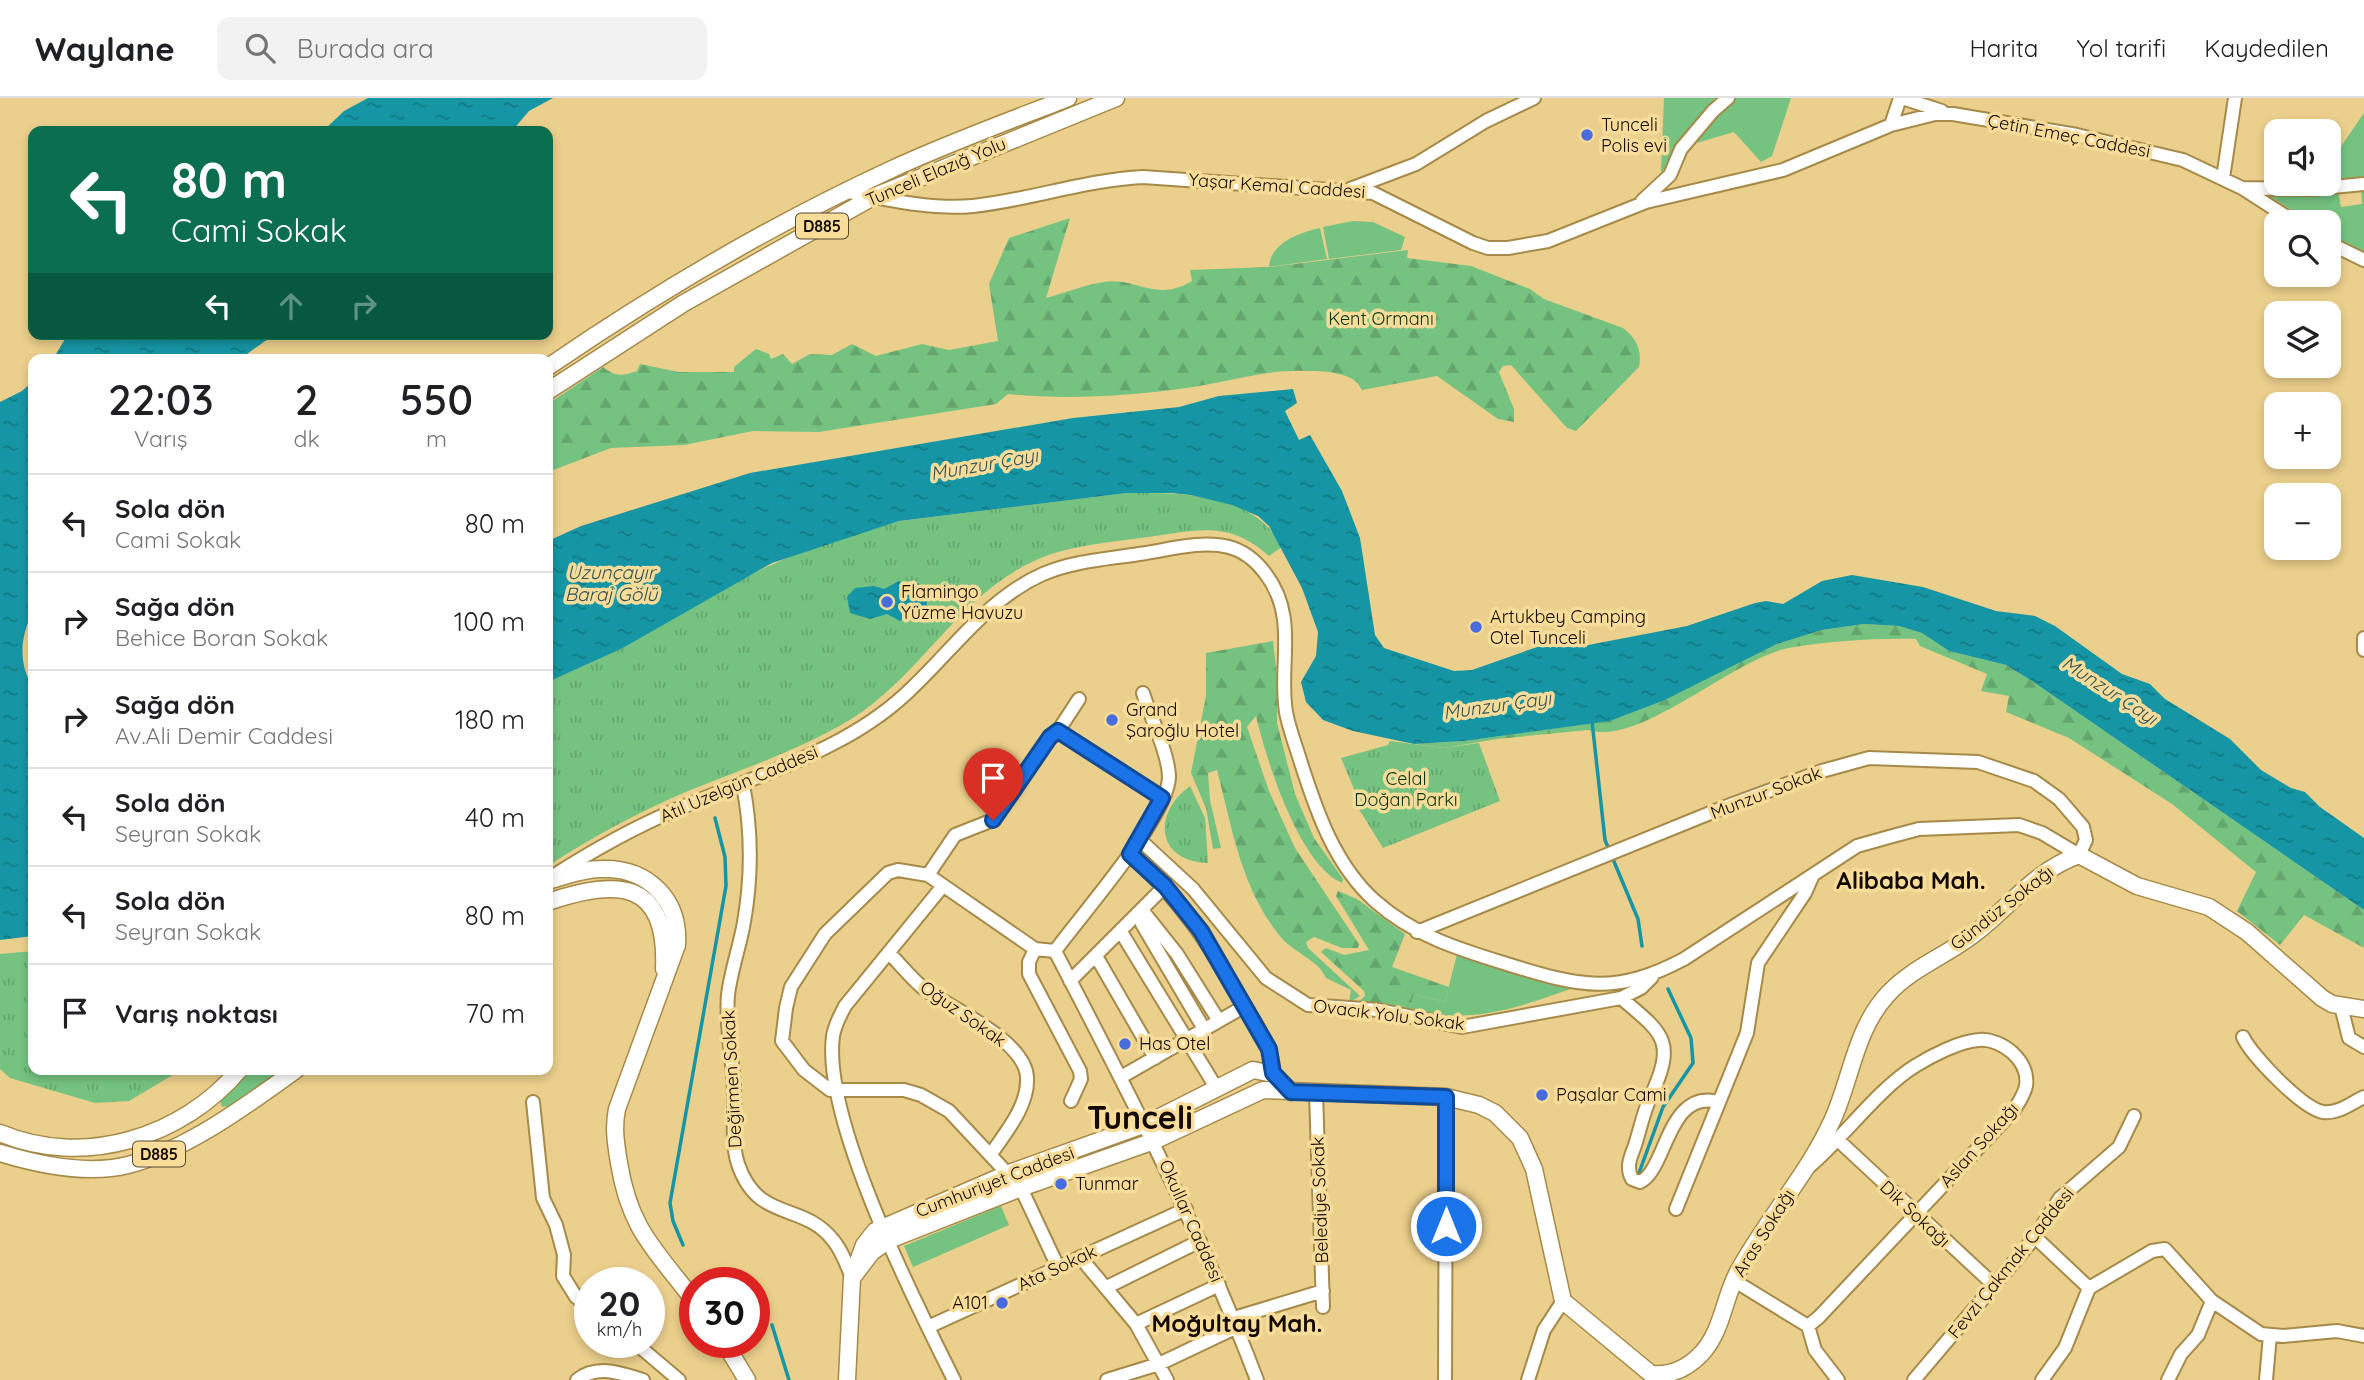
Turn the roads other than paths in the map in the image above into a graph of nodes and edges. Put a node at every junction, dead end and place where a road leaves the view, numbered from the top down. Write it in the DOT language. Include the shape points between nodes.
graph roads {
  1 [pos="1068,98"];
  2 [pos="1116,98"];
  3 [pos="1534,98"];
  4 [pos="1728,98"];
  5 [pos="1901,98"];
  6 [pos="2235,98"];
  7 [pos="1953,114"];
  8 [pos="1891,125"];
  9 [pos="2223,178"];
  10 [pos="2364,184"];
  11 [pos="2242,188"];
  12 [pos="1349,189"];
  13 [pos="844,191"];
  14 [pos="873,197"];
  15 [pos="1637,205"];
  16 [pos="2276,210"];
  17 [pos="2341,249"];
  18 [pos="2364,260"];
  19 [pos="553,364"];
  20 [pos="553,388"];
  21 [pos="2364,638"];
  22 [pos="2364,650"];
  23 [pos="1143,693"];
  24 [pos="1079,699"];
  25 [pos="1058,731"];
  26 [pos="743,785"];
  27 [pos="1162,798"];
  28 [pos="1140,839"];
  29 [pos="1130,854"];
  30 [pos="2079,855"];
  31 [pos="928,875"];
  32 [pos="1812,876"];
  33 [pos="553,877"];
  34 [pos="553,879"];
  35 [pos="1165,886"];
  36 [pos="942,887"];
  37 [pos="553,901"];
  38 [pos="1139,913"];
  39 [pos="1121,932"];
  40 [pos="1417,932"];
  41 [pos="1035,949"];
  42 [pos="1055,951"];
  43 [pos="889,953"];
  44 [pos="1096,956"];
  45 [pos="1655,975"];
  46 [pos="1070,981"];
  47 [pos="663,991"];
  48 [pos="1621,998"];
  49 [pos="1245,1006"];
  50 [pos="2341,1006"];
  51 [pos="2364,1009"];
  52 [pos="1219,1021"];
  53 [pos="1204,1029"];
  54 [pos="2243,1037"];
  55 [pos="1187,1039"];
  56 [pos="2364,1047"];
  57 [pos="1154,1058"];
  58 [pos="1273,1073"];
  59 [pos="234,1075"];
  60 [pos="288,1075"];
  61 [pos="1121,1077"];
  62 [pos="1217,1089"];
  63 [pos="837,1092"];
  64 [pos="1291,1092"];
  65 [pos="1316,1093"];
  66 [pos="1446,1097"];
  67 [pos="2364,1097"];
  68 [pos="1071,1101"];
  69 [pos="533,1102"];
  70 [pos="1720,1102"];
  71 [pos="2134,1116"];
  72 [pos="1146,1124"];
  73 [pos="0,1133"];
  74 [pos="1154,1141"];
  75 [pos="1839,1141"];
  76 [pos="0,1153"];
  77 [pos="991,1154"];
  78 [pos="1009,1173"];
  79 [pos="1800,1175"];
  80 [pos="1021,1188"];
  81 [pos="1186,1209"];
  82 [pos="1676,1209"];
  83 [pos="1915,1214"];
  84 [pos="886,1233"];
  85 [pos="2035,1237"];
  86 [pos="1200,1241"];
  87 [pos="1080,1257"];
  88 [pos="1058,1268"];
  89 [pos="852,1278"];
  90 [pos="1734,1280"];
  91 [pos="679,1282"];
  92 [pos="1219,1284"];
  93 [pos="1994,1285"];
  94 [pos="1107,1287"];
  95 [pos="2089,1288"];
  96 [pos="1323,1291"];
  97 [pos="574,1294"];
  98 [pos="1563,1301"];
  99 [pos="2212,1301"];
  100 [pos="1324,1307"];
  101 [pos="1235,1323"];
  102 [pos="1136,1324"];
  103 [pos="1808,1326"];
  104 [pos="928,1327"];
  105 [pos="2270,1335"];
  106 [pos="2364,1336"];
  107 [pos="653,1358"];
  108 [pos="734,1358"];
  109 [pos="846,1360"];
  110 [pos="1159,1364"];
  111 [pos="1650,1377"];
  112 [pos="577,1380"];
  113 [pos="643,1380"];
  114 [pos="678,1380"];
  115 [pos="747,1380"];
  116 [pos="839,1380"];
  117 [pos="849,1380"];
  118 [pos="954,1380"];
  119 [pos="1107,1380"];
  120 [pos="1167,1380"];
  121 [pos="1257,1380"];
  122 [pos="1445,1380"];
  123 [pos="1528,1380"];
  124 [pos="1838,1380"];
  125 [pos="1914,1380"];
  126 [pos="2042,1380"];
  127 [pos="2168,1380"];
  128 [pos="2266,1380"];
  1 -- 13 [label="main road, Tunceli Elazığ Yolu / D885"];
  2 -- 14 [label="main road, Tunceli Elazığ Yolu / D885"];
  3 -- 12 [label="street" via="1416,164"];
  4 -- 15 [label="street" via="1681,149 1670,175"];
  5 -- 7 [label="street"];
  5 -- 8 [label="street"];
  6 -- 9 [label="street"];
  7 -- 8 [label="street, Çetin Emeç Caddesi" via="1924,115"];
  7 -- 9 [label="street, Çetin Emeç Caddesi" via="2124,145 2183,160"];
  8 -- 15 [label="street, Yaşar Kemal Caddesi" via="1783,170"];
  9 -- 11 [label="street, Çetin Emeç Caddesi"];
  10 -- 11 [label="street"];
  11 -- 16 [label="street, Çetin Emeç Caddesi"];
  12 -- 14 [label="street, Yaşar Kemal Caddesi" via="1143,177 1110,179 972,206"];
  12 -- 15 [label="street, Yaşar Kemal Caddesi" via="1389,199 1488,247 1548,241"];
  13 -- 14 [label="street, Yaşar Kemal Caddesi"];
  13 -- 19 [label="main road, Tunceli Elazığ Yolu / D885" via="662,293"];
  14 -- 20 [label="main road, Tunceli Elazığ Yolu / D885" via="684,303"];
  17 -- 18 [label="street"];
  21 -- 22 [label="street"];
  23 -- 27 [label="street" via="1168,768"];
  24 -- 25 [label="street"];
  25 -- 27 [label="street"];
  25 -- 31 [label="street" via="993,820 955,835"];
  26 -- 33 [label="street, Atıl Uzelgün Caddesi" via="603,845"];
  26 -- 40 [label="street, Atıl Uzelgün Caddesi" via="840,740 871,720 912,689 996,602 1044,573 1179,548 1224,546 1259,565 1278,594 1287,633 1286,716 1327,834 1364,890"];
  26 -- 89 [label="street, Değirmen Sokak" via="750,852 728,1018 735,1153 743,1177 758,1199 824,1230"];
  27 -- 28 [label="street"];
  28 -- 29 [label="street"];
  28 -- 48 [label="street, Ovacık Yolu Sokak" via="1193,889 1266,978 1320,1009 1378,1010 1462,1027"];
  29 -- 35 [label="street"];
  29 -- 42 [label="street"];
  30 -- 32 [label="street" via="2018,825 1919,829 1857,846"];
  30 -- 40 [label="street, Munzur Sokak" via="2086,840 2083,827 2051,792 2034,781 1978,762 1869,758 1725,807"];
  30 -- 50 [label="main road" via="2137,886 2190,899 2216,911 2322,998"];
  30 -- 79 [label="main road, Gündüz Sokağı" via="2038,876 1974,934 1916,969 1886,995 1858,1042 1832,1122"];
  31 -- 36 [label="street"];
  31 -- 63 [label="street" via="898,870 879,880 825,934 792,987 782,1041 822,1087"];
  32 -- 45 [label="street"];
  32 -- 70 [label="street" via="1758,963 1747,1034"];
  34 -- 47 [label="main road" via="598,868 617,869 636,873 663,893 678,926"];
  35 -- 38 [label="street"];
  35 -- 49 [label="street" via="1201,931"];
  36 -- 41 [label="street"];
  36 -- 43 [label="street"];
  37 -- 47 [label="main road" via="608,888 640,897 661,922 665,937"];
  38 -- 39 [label="street"];
  38 -- 52 [label="street" via="1177,954"];
  38 -- 53 [label="street"];
  39 -- 44 [label="street"];
  39 -- 55 [label="street"];
  40 -- 45 [label="street, Atıl Uzelgün Caddesi" via="1554,979 1617,985"];
  41 -- 42 [label="street"];
  41 -- 68 [label="street" via="1029,974 1080,1071"];
  42 -- 46 [label="street, Okullar Caddesi"];
  43 -- 63 [label="street" via="836,1023 832,1061"];
  43 -- 77 [label="street, Oğuz Sokak" via="922,987 1004,1041 1026,1066 1021,1106"];
  44 -- 46 [label="street"];
  44 -- 57 [label="street"];
  45 -- 48 [label="street, Ovacık Yolu Sokak"];
  46 -- 61 [label="street, Okullar Caddesi"];
  47 -- 91 [label="main road" via="617,1110 614,1136 623,1189 640,1232"];
  48 -- 70 [label="street" via="1658,1032 1665,1052 1662,1074 1630,1161 1632,1179 1640,1182 1649,1175 1670,1129 1691,1107 1700,1101"];
  49 -- 52 [label="street"];
  49 -- 58 [label="street" via="1269,1049"];
  50 -- 51 [label="main road"];
  50 -- 56 [label="street" via="2349,1038"];
  52 -- 53 [label="street"];
  53 -- 55 [label="street"];
  54 -- 67 [label="street" via="2264,1068 2314,1108 2332,1111"];
  55 -- 57 [label="street"];
  55 -- 62 [label="street"];
  57 -- 61 [label="street"];
  58 -- 62 [label="main road, Cumhuriyet Caddesi" via="1253,1070"];
  58 -- 64 [label="main road"];
  59 -- 73 [label="main road, D885" via="191,1113 144,1138 121,1144 32,1143"];
  60 -- 76 [label="main road, D885" via="194,1135 127,1165 81,1168"];
  61 -- 72 [label="street, Okullar Caddesi"];
  62 -- 72 [label="main road, Cumhuriyet Caddesi"];
  63 -- 77 [label="street" via="890,1089 921,1094 949,1111"];
  63 -- 84 [label="street"];
  64 -- 65 [label="main road"];
  64 -- 74 [label="main road" via="1250,1094"];
  65 -- 66 [label="main road"];
  65 -- 96 [label="street, Belediye Sokak"];
  66 -- 98 [label="main road" via="1495,1113 1527,1148"];
  66 -- 122 [label="street"];
  69 -- 97 [label="street" via="541,1185 564,1255 563,1276"];
  70 -- 82 [label="street"];
  71 -- 85 [label="street, Fevzi Çakmak Caddesi" via="2119,1147 2060,1198"];
  72 -- 74 [label="street, Okullar Caddesi"];
  72 -- 78 [label="main road, Cumhuriyet Caddesi"];
  74 -- 80 [label="main road"];
  74 -- 81 [label="street, Okullar Caddesi"];
  75 -- 79 [label="street, Aslan Sokağı"];
  75 -- 83 [label="street, Dik Sokağı"];
  75 -- 83 [label="street, Aslan Sokağı" via="1915,1066 1976,1040 2007,1046 2024,1073 2022,1097"];
  77 -- 78 [label="street"];
  78 -- 80 [label="street"];
  78 -- 84 [label="main road, Cumhuriyet Caddesi"];
  79 -- 90 [label="main road, Aras Sokağı"];
  80 -- 84 [label="main road"];
  80 -- 88 [label="street"];
  81 -- 86 [label="street, Okullar Caddesi"];
  81 -- 87 [label="street, Ata Sokak"];
  83 -- 93 [label="street, Dik Sokağı"];
  83 -- 103 [label="street, Aslan Sokağı"];
  84 -- 89 [label="main road, Cumhuriyet Caddesi" via="864,1245"];
  84 -- 104 [label="street"];
  85 -- 93 [label="street, Fevzi Çakmak Caddesi"];
  85 -- 95 [label="street"];
  86 -- 92 [label="street, Okullar Caddesi"];
  86 -- 94 [label="street"];
  87 -- 88 [label="street, Ata Sokak"];
  87 -- 94 [label="street"];
  88 -- 104 [label="street, Ata Sokak"];
  89 -- 109 [label="main road, Cumhuriyet Caddesi"];
  90 -- 103 [label="street"];
  90 -- 111 [label="main road, Aras Sokağı" via="1705,1350 1679,1371"];
  92 -- 101 [label="street, Okullar Caddesi"];
  92 -- 102 [label="street"];
  93 -- 125 [label="street, Fevzi Çakmak Caddesi"];
  94 -- 102 [label="street"];
  95 -- 99 [label="street" via="2158,1248 2170,1253"];
  95 -- 126 [label="street" via="2065,1348"];
  96 -- 100 [label="street, Belediye Sokak"];
  96 -- 101 [label="street"];
  98 -- 111 [label="main road"];
  98 -- 123 [label="street" via="1544,1330"];
  99 -- 105 [label="street" via="2247,1327"];
  99 -- 127 [label="street" via="2198,1335 2181,1354"];
  101 -- 110 [label="street"];
  101 -- 121 [label="street, Okullar Caddesi"];
  102 -- 110 [label="street"];
  103 -- 124 [label="street" via="1815,1350"];
  104 -- 118 [label="street"];
  105 -- 106 [label="street" via="2337,1331"];
  105 -- 128 [label="street"];
  107 -- 114 [label="street"];
  108 -- 115 [label="main road"];
  109 -- 116 [label="main road"];
  109 -- 117 [label="main road, Cumhuriyet Caddesi"];
  110 -- 119 [label="street"];
  110 -- 120 [label="street"];
  112 -- 113 [label="street" via="606,1371"];
}
